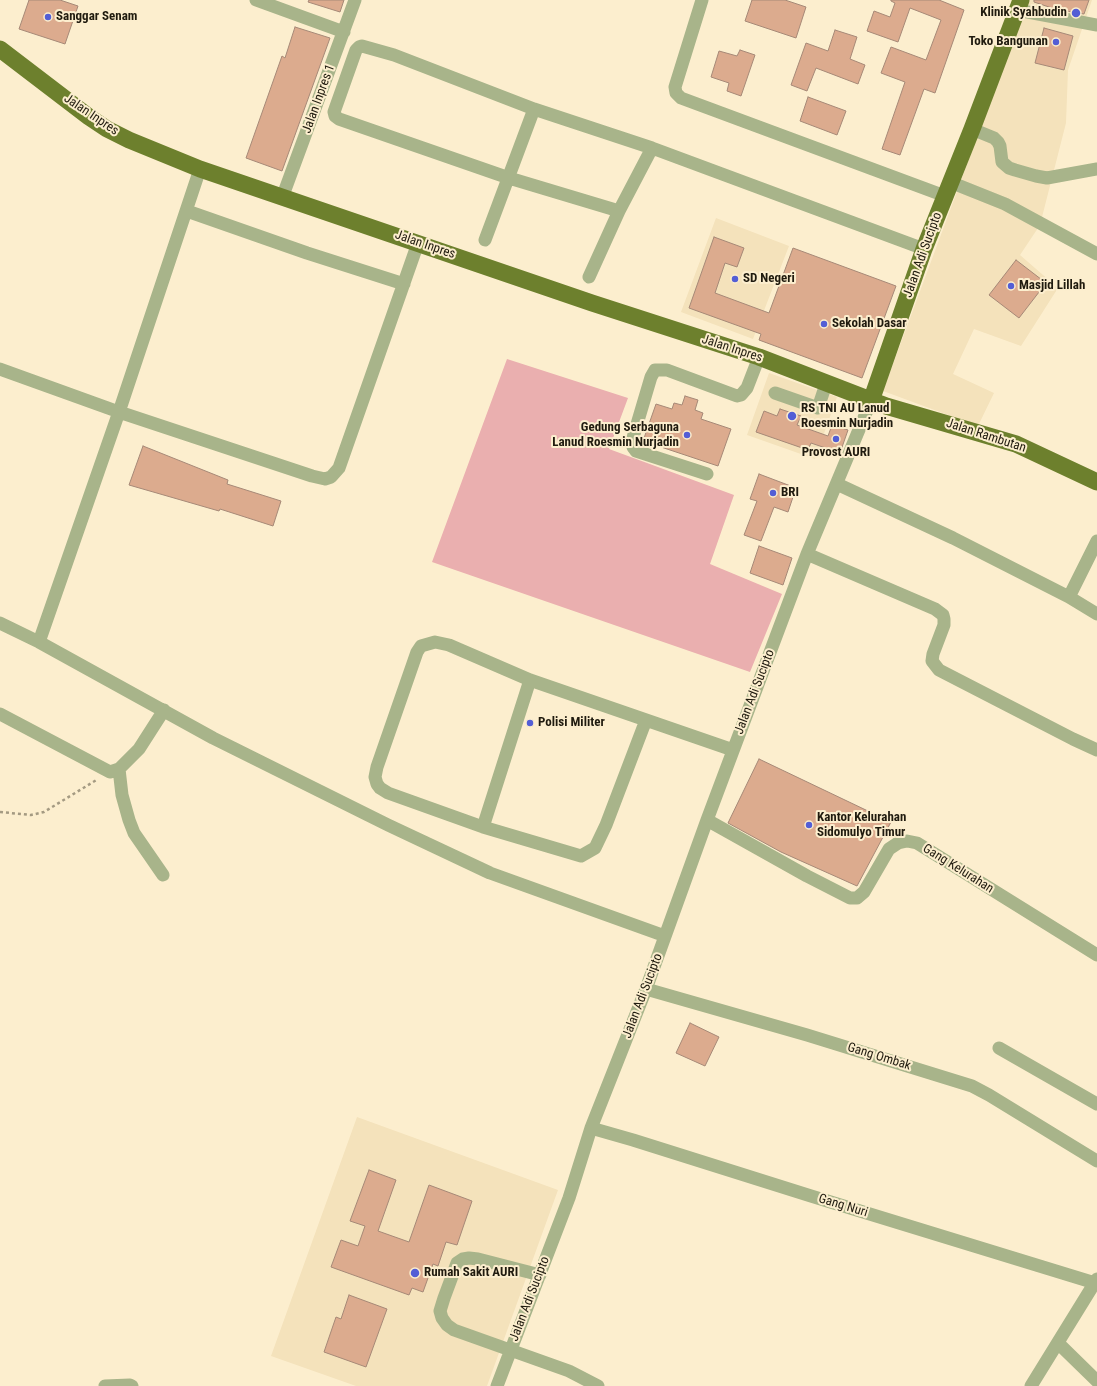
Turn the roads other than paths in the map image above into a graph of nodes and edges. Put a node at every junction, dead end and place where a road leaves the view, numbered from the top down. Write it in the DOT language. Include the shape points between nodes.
graph roads {
  1 [pos="256,0"];
  2 [pos="355,0"];
  3 [pos="702,0"];
  4 [pos="1019,5"];
  5 [pos="1097,25"];
  6 [pos="344,32"];
  7 [pos="0,49"];
  8 [pos="534,109"];
  9 [pos="972,129"];
  10 [pos="652,148"];
  11 [pos="200,169"];
  12 [pos="1097,169"];
  13 [pos="509,178"];
  14 [pos="948,189"];
  15 [pos="282,198"];
  16 [pos="187,211"];
  17 [pos="619,211"];
  18 [pos="485,240"];
  19 [pos="418,243"];
  20 [pos="924,249"];
  21 [pos="1097,254"];
  22 [pos="588,276"];
  23 [pos="404,284"];
  24 [pos="758,357"];
  25 [pos="0,369"];
  26 [pos="826,384"];
  27 [pos="775,393"];
  28 [pos="871,401"];
  29 [pos="119,412"];
  30 [pos="706,474"];
  31 [pos="1097,482"];
  32 [pos="837,484"];
  33 [pos="1097,541"];
  34 [pos="807,554"];
  35 [pos="1069,597"];
  36 [pos="1097,614"];
  37 [pos="0,623"];
  38 [pos="39,642"];
  39 [pos="530,680"];
  40 [pos="164,710"];
  41 [pos="0,714"];
  42 [pos="646,720"];
  43 [pos="733,750"];
  44 [pos="1097,750"];
  45 [pos="115,770"];
  46 [pos="707,820"];
  47 [pos="483,827"];
  48 [pos="163,875"];
  49 [pos="665,936"];
  50 [pos="1097,955"];
  51 [pos="646,989"];
  52 [pos="999,1048"];
  53 [pos="1097,1104"];
  54 [pos="591,1128"];
  55 [pos="1097,1161"];
  56 [pos="540,1275"];
  57 [pos="1096,1281"];
  58 [pos="1058,1342"];
  59 [pos="511,1351"];
  60 [pos="1097,1381"];
  61 [pos="105,1386"];
  62 [pos="132,1386"];
  63 [pos="497,1386"];
  64 [pos="598,1386"];
  65 [pos="1031,1386"];
  1 -- 6 [label="street"];
  2 -- 6 [label="street, Jalan Inpres 1"];
  3 -- 14 [label="street" via="675,87 681,98"];
  4 -- 5 [label="street"];
  4 -- 9 [label="main road, Jalan Adi Sucipto"];
  6 -- 15 [label="street, Jalan Inpres 1"];
  7 -- 11 [label="main road, Jalan Inpres" via="107,129"];
  8 -- 10 [label="street"];
  8 -- 13 [label="street"];
  8 -- 13 [label="street" via="394,55 362,46 356,50 334,112 339,120"];
  9 -- 12 [label="street" via="994,138 1000,146 1002,162 1015,170 1047,178"];
  9 -- 14 [label="main road, Jalan Adi Sucipto"];
  10 -- 17 [label="street"];
  10 -- 20 [label="street"];
  11 -- 15 [label="main road, Jalan Inpres"];
  11 -- 16 [label="street"];
  13 -- 17 [label="street"];
  13 -- 18 [label="street"];
  14 -- 20 [label="main road, Jalan Adi Sucipto"];
  14 -- 21 [label="street" via="1005,204"];
  15 -- 19 [label="main road, Jalan Inpres"];
  16 -- 23 [label="street"];
  16 -- 29 [label="street"];
  17 -- 22 [label="street"];
  19 -- 23 [label="street"];
  19 -- 24 [label="main road, Jalan Inpres"];
  20 -- 28 [label="main road, Jalan Adi Sucipto"];
  23 -- 29 [label="street" via="338,468 331,477 324,479 312,476"];
  24 -- 26 [label="main road, Jalan Inpres"];
  24 -- 30 [label="street" via="747,388 737,396 667,370 655,370 651,377 632,441 633,447 636,451"];
  25 -- 29 [label="street"];
  26 -- 27 [label="street" via="818,408"];
  26 -- 28 [label="main road, Jalan Inpres"];
  28 -- 31 [label="main road, Jalan Rambutan" via="1016,444"];
  28 -- 32 [label="street, Jalan Adi Sucipto"];
  29 -- 38 [label="street"];
  32 -- 34 [label="street, Jalan Adi Sucipto"];
  32 -- 35 [label="street" via="953,538"];
  33 -- 35 [label="street"];
  34 -- 43 [label="street, Jalan Adi Sucipto"];
  34 -- 44 [label="street" via="935,609 944,618 932,661 939,670"];
  35 -- 36 [label="street"];
  37 -- 38 [label="street"];
  38 -- 40 [label="street"];
  39 -- 42 [label="street"];
  39 -- 47 [label="street"];
  39 -- 47 [label="street" via="449,645 436,642 421,646 377,767 377,784 388,793"];
  40 -- 45 [label="street" via="139,749"];
  40 -- 49 [label="street" via="213,738 490,873"];
  41 -- 45 [label="street"];
  42 -- 43 [label="street"];
  42 -- 47 [label="street" via="595,848 581,856"];
  43 -- 46 [label="street, Jalan Adi Sucipto"];
  45 -- 48 [label="street" via="134,833"];
  46 -- 49 [label="street, Jalan Adi Sucipto"];
  46 -- 50 [label="street, Gang Kelurahan" via="850,898 856,898 864,892 888,849 898,843 917,843"];
  49 -- 51 [label="street, Jalan Adi Sucipto"];
  51 -- 54 [label="street, Jalan Adi Sucipto"];
  51 -- 55 [label="street, Gang Ombak" via="972,1086"];
  52 -- 53 [label="street"];
  54 -- 56 [label="street, Jalan Adi Sucipto" via="569,1198"];
  54 -- 57 [label="street, Gang Nuri"];
  56 -- 59 [label="street, Jalan Adi Sucipto"];
  56 -- 59 [label="street" via="478,1259 463,1259 457,1263 440,1312 442,1318 454,1330"];
  57 -- 58 [label="street"];
  58 -- 60 [label="street"];
  58 -- 65 [label="street"];
  59 -- 63 [label="street, Jalan Adi Sucipto"];
  59 -- 64 [label="street" via="569,1371"];
  61 -- 62 [label="street"];
}
